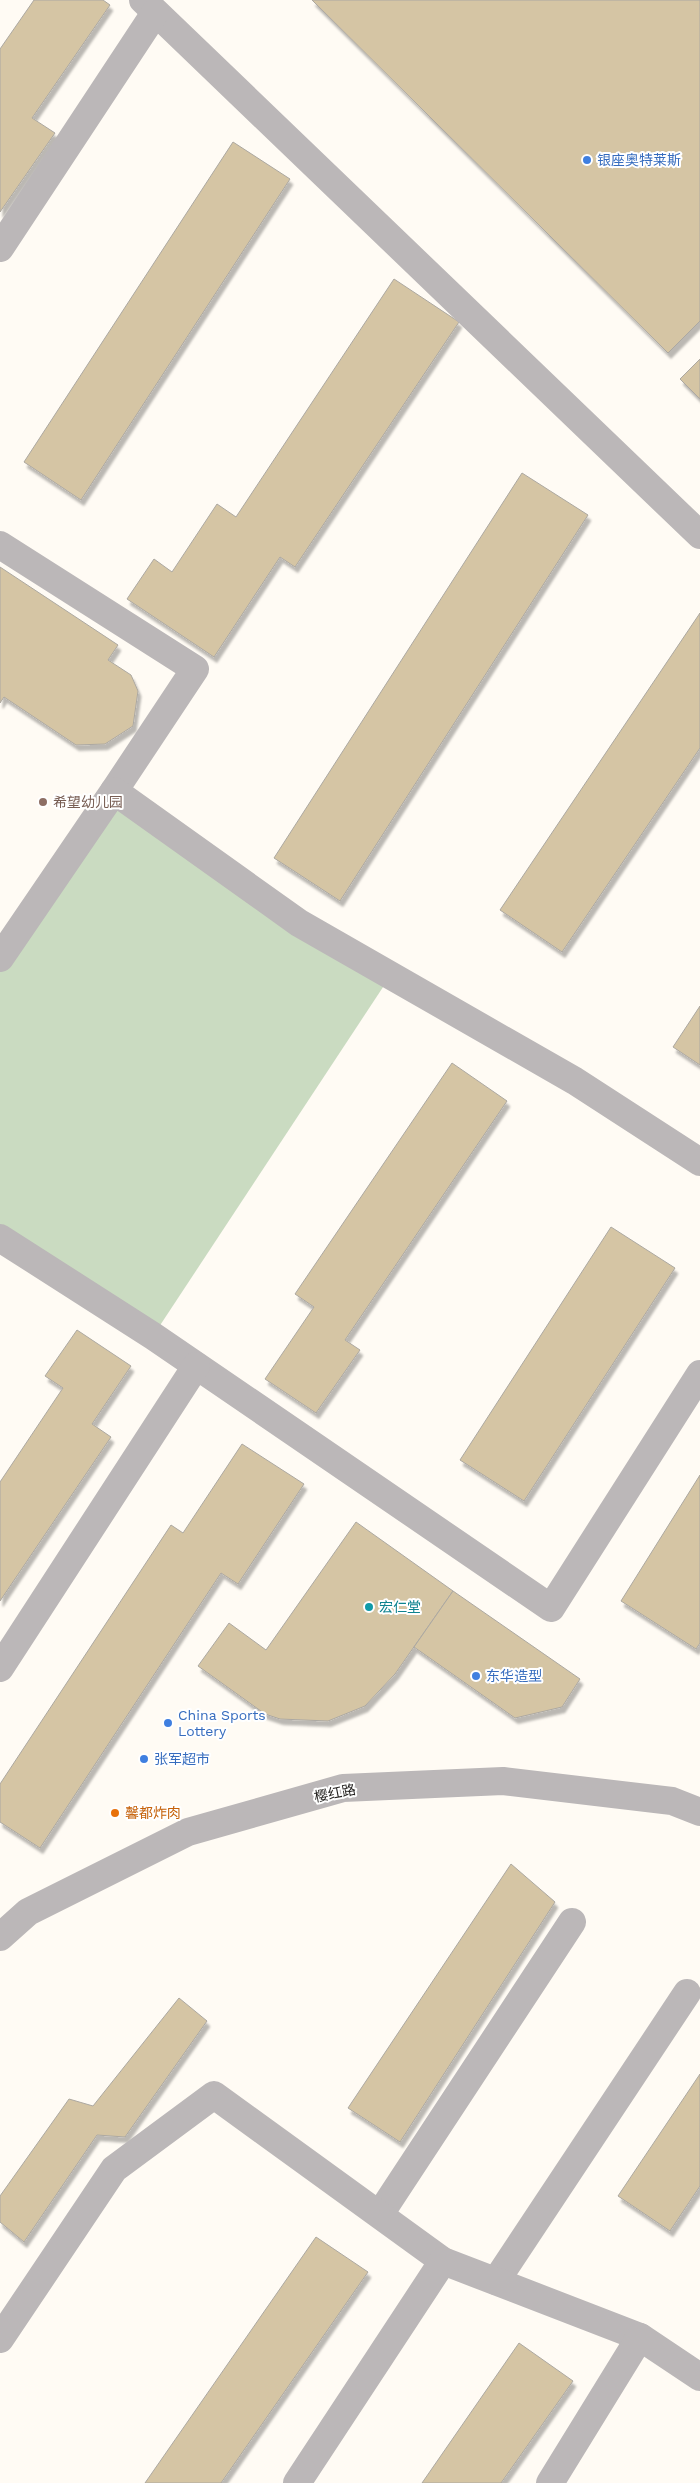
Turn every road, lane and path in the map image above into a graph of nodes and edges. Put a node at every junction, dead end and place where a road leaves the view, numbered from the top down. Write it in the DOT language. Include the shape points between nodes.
graph roads {
  1 [pos="149,7"];
  2 [pos="0,248"];
  3 [pos="700,534"];
  4 [pos="0,545"];
  5 [pos="114,791"];
  6 [pos="0,958"];
  7 [pos="700,1162"];
  8 [pos="0,1238"];
  9 [pos="196,1366"];
  10 [pos="700,1374"];
  11 [pos="0,1668"];
  12 [pos="700,1812"];
  13 [pos="572,1922"];
  14 [pos="0,1937"];
  15 [pos="687,1993"];
  16 [pos="380,2214"];
  17 [pos="443,2261"];
  18 [pos="496,2281"];
  19 [pos="640,2337"];
  20 [pos="0,2339"];
  21 [pos="700,2377"];
  22 [pos="297,2483"];
  23 [pos="550,2483"];
  1 -- 2 [label="street"];
  1 -- 3 [label="street"];
  4 -- 5 [label="street" via="196,669"];
  5 -- 6 [label="street"];
  5 -- 7 [label="street" via="299,923 576,1081"];
  8 -- 9 [label="street"];
  9 -- 10 [label="street" via="551,1608"];
  9 -- 11 [label="street"];
  12 -- 14 [label="street, 樱红路" via="672,1801 503,1781 343,1788 188,1832 28,1912"];
  13 -- 16 [label="street"];
  15 -- 18 [label="street"];
  16 -- 17 [label="street"];
  16 -- 20 [label="street" via="214,2095 114,2169"];
  17 -- 18 [label="street"];
  17 -- 22 [label="street"];
  18 -- 19 [label="street"];
  19 -- 21 [label="street"];
  19 -- 23 [label="street"];
}
